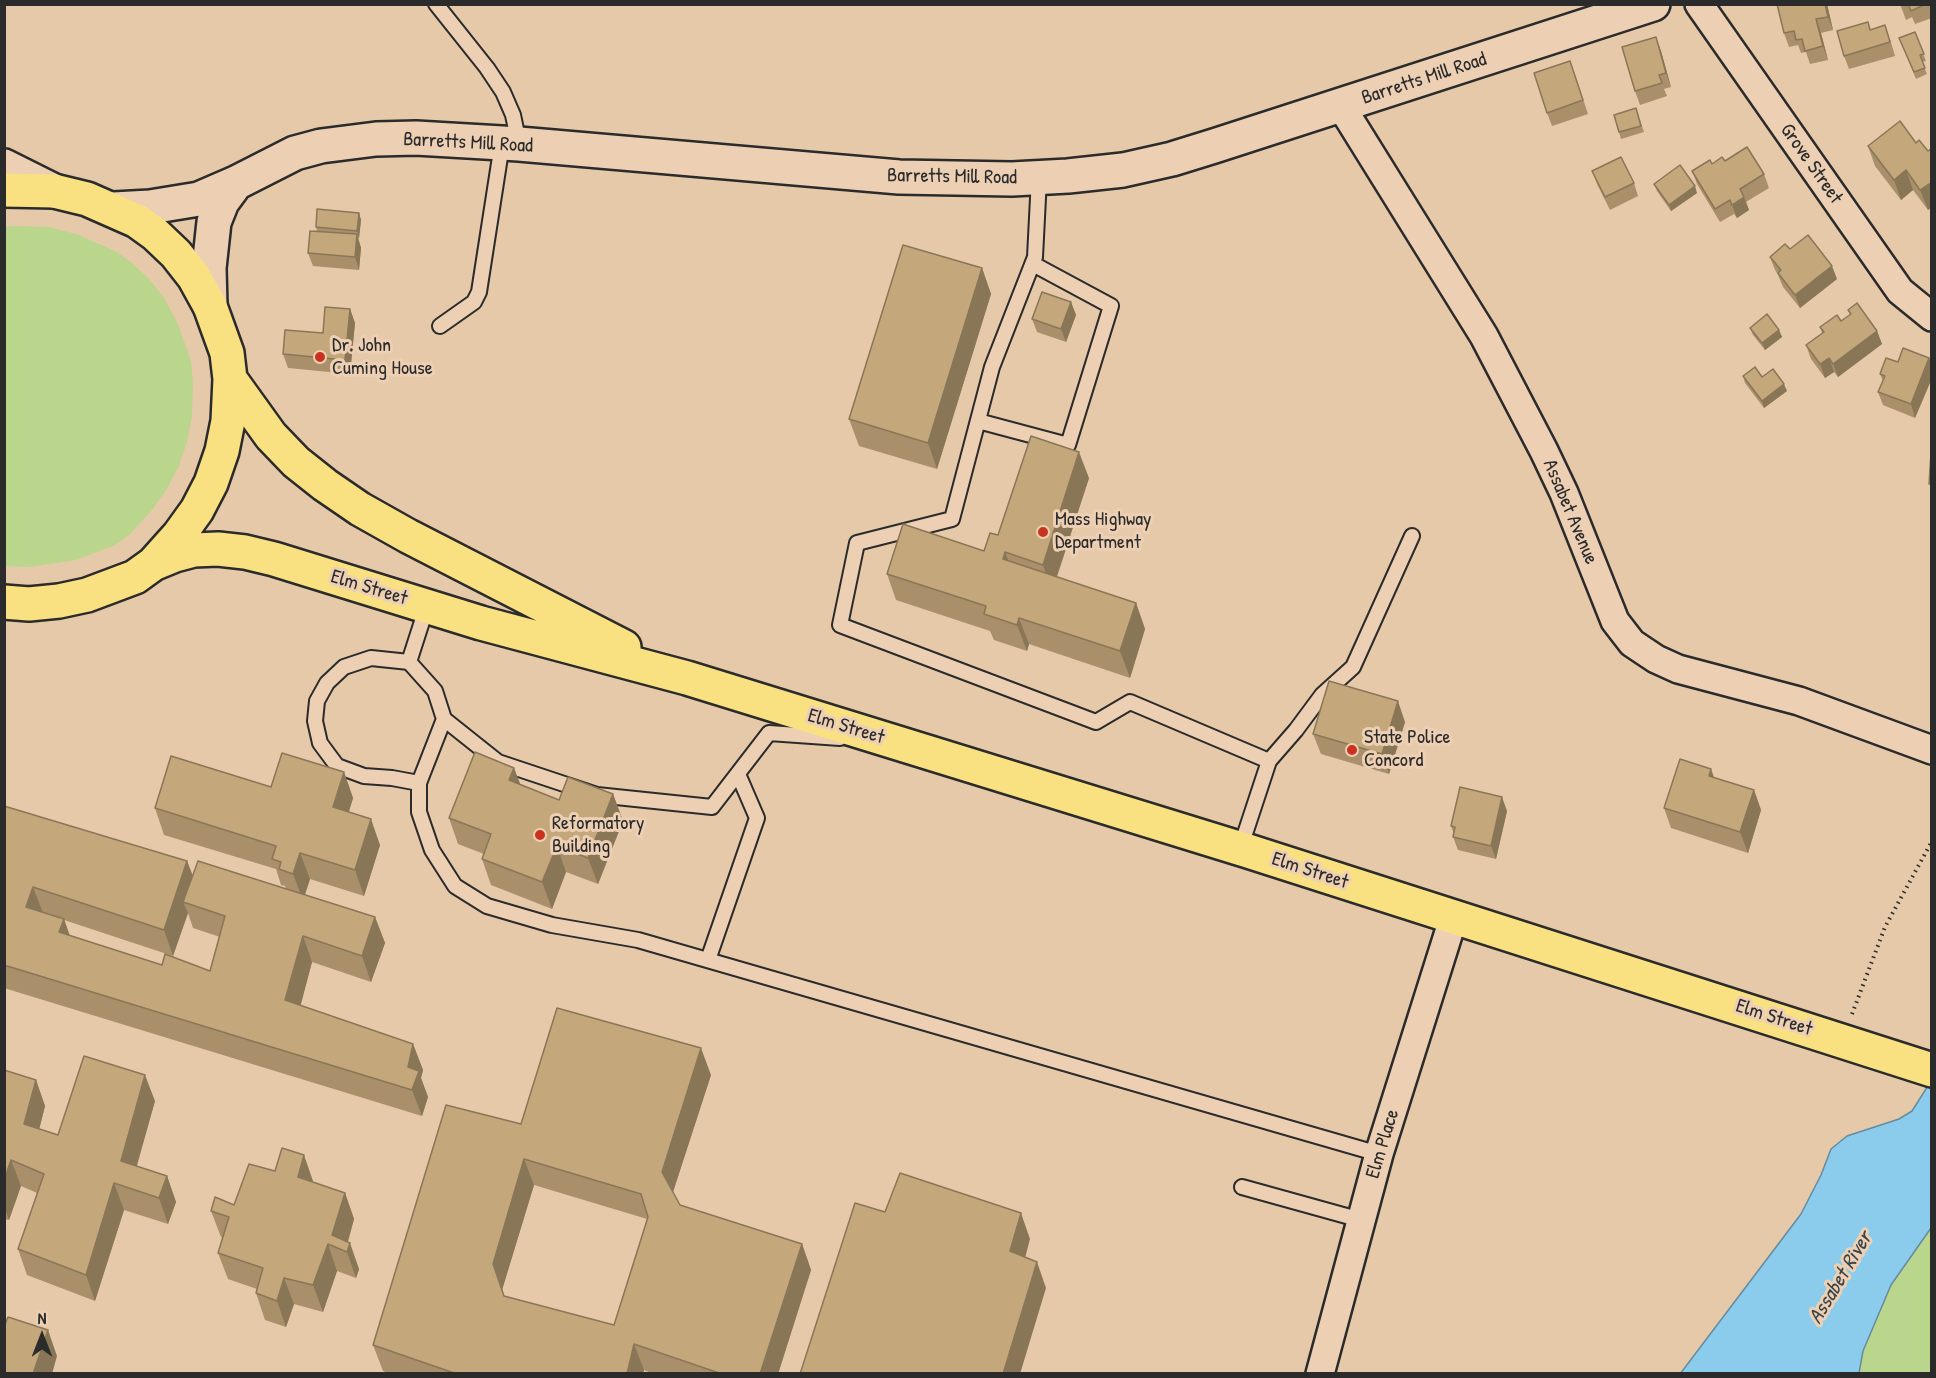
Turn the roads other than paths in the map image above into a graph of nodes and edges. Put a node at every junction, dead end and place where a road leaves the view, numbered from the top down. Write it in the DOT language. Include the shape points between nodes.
graph roads {
  1 [pos="436,4"];
  2 [pos="1653,4"];
  3 [pos="1699,4"];
  4 [pos="1341,106"];
  5 [pos="510,144"];
  6 [pos="4,166"];
  7 [pos="1039,178"];
  8 [pos="236,183"];
  9 [pos="4,190"];
  10 [pos="54,191"];
  11 [pos="114,209"];
  12 [pos="1032,264"];
  13 [pos="210,306"];
  14 [pos="1932,316"];
  15 [pos="440,326"];
  16 [pos="230,379"];
  17 [pos="978,421"];
  18 [pos="1412,536"];
  19 [pos="153,564"];
  20 [pos="4,602"];
  21 [pos="427,606"];
  22 [pos="409,662"];
  23 [pos="687,678"];
  24 [pos="444,719"];
  25 [pos="897,743"];
  26 [pos="1932,750"];
  27 [pos="1269,760"];
  28 [pos="738,774"];
  29 [pos="419,783"];
  30 [pos="1240,849"];
  31 [pos="1454,916"];
  32 [pos="708,960"];
  33 [pos="1932,1070"];
  34 [pos="1379,1154"];
  35 [pos="1242,1187"];
  36 [pos="1361,1220"];
  37 [pos="1320,1374"];
  1 -- 5 [label="lane" via="503,92 513,115"];
  2 -- 4 [label="street, Barretts Mill Road"];
  3 -- 14 [label="street, Grove Street" via="1900,291"];
  4 -- 7 [label="street, Barretts Mill Road" via="1172,159 1123,170"];
  4 -- 26 [label="street, Assabet Avenue" via="1484,336 1564,493 1614,621 1632,643 1678,669 1799,701"];
  5 -- 7 [label="street, Barretts Mill Road" via="899,177"];
  5 -- 8 [label="street, Barretts Mill Road" via="416,138 348,141 295,153"];
  5 -- 15 [label="lane" via="479,292 474,302"];
  6 -- 10 [label="street"];
  7 -- 12 [label="lane"];
  8 -- 11 [label="street, Barretts Mill Road" via="199,199"];
  8 -- 13 [label="street, Barretts Mill Road" via="214,222"];
  9 -- 10 [label="highway"];
  10 -- 11 [label="highway"];
  11 -- 13 [label="highway" via="155,234 176,254"];
  12 -- 17 [label="lane" via="992,368"];
  12 -- 17 [label="lane" via="1111,306 1068,445"];
  13 -- 16 [label="highway" via="227,353"];
  16 -- 19 [label="highway" via="228,421 211,483 185,527"];
  16 -- 23 [label="highway, Elm Street" via="296,462 360,509"];
  17 -- 27 [label="lane" via="952,519 857,543 840,625 1096,722 1130,702"];
  18 -- 27 [label="lane" via="1353,667 1322,695"];
  19 -- 20 [label="highway" via="135,577 87,595 29,604"];
  19 -- 21 [label="highway, Elm Street" via="194,550 245,552"];
  21 -- 22 [label="lane"];
  21 -- 23 [label="highway, Elm Street"];
  22 -- 24 [label="lane" via="435,691"];
  22 -- 29 [label="lane" via="371,658 344,667 327,683 317,701 315,722 320,743 337,766 364,776"];
  23 -- 25 [label="highway, Elm Street"];
  24 -- 28 [label="lane" via="498,762 597,795 712,807"];
  24 -- 29 [label="lane"];
  25 -- 28 [label="lane" via="769,733"];
  25 -- 30 [label="highway, Elm Street"];
  27 -- 30 [label="lane"];
  28 -- 32 [label="lane" via="758,818"];
  29 -- 32 [label="lane" via="419,812 432,850 456,886 487,906 552,925 638,940"];
  30 -- 31 [label="highway, Elm Street"];
  31 -- 33 [label="highway, Elm Street"];
  31 -- 34 [label="street, Elm Place"];
  32 -- 34 [label="lane"];
  34 -- 36 [label="street, Elm Place"];
  35 -- 36 [label="lane"];
  36 -- 37 [label="street, Elm Place"];
}
